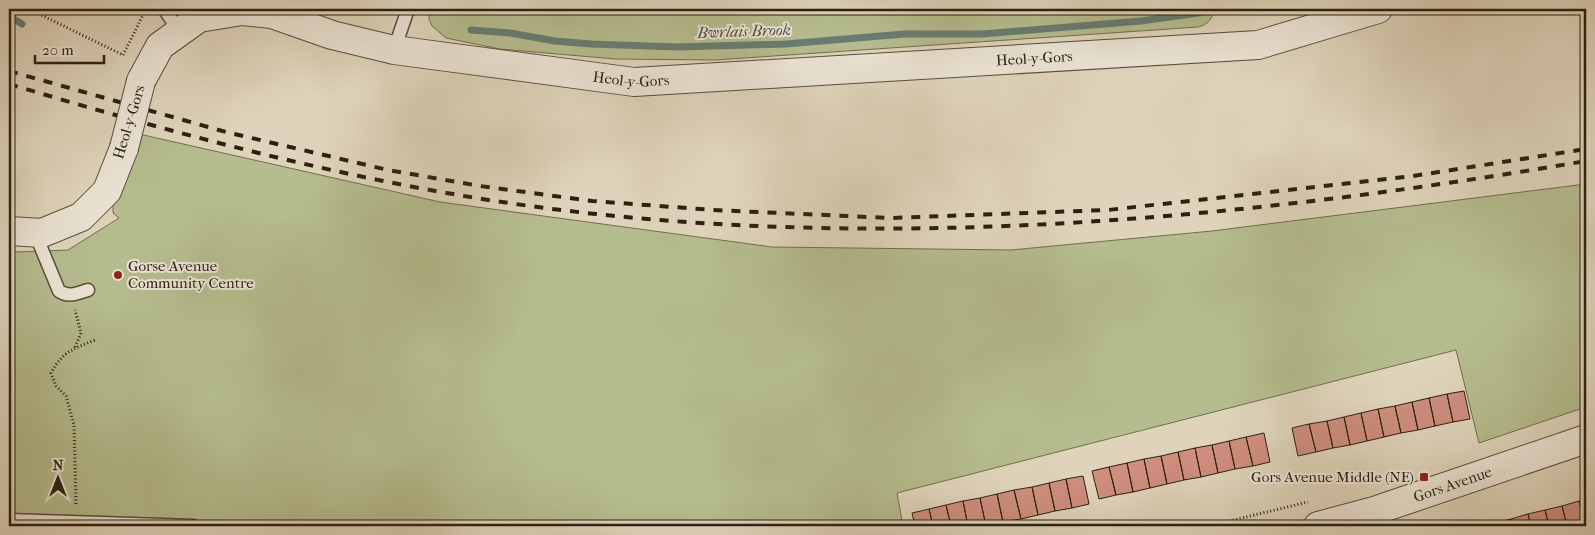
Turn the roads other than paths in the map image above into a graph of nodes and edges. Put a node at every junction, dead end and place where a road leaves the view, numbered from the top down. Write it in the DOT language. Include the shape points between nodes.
graph roads {
  1 [pos="164,9"];
  2 [pos="408,9"];
  3 [pos="1378,9"];
  4 [pos="180,32"];
  5 [pos="394,50"];
  6 [pos="22,232"];
  7 [pos="88,290"];
  8 [pos="1586,439"];
  9 [pos="9,520"];
  10 [pos="73,524"];
  11 [pos="194,526"];
  12 [pos="1318,526"];
  1 -- 4 [label="lane"];
  2 -- 5 [label="lane"];
  3 -- 5 [label="street, Heol-y-Gors" via="1258,45 634,82"];
  4 -- 5 [label="street, Heol-y-Gors" via="200,18 242,11 272,14 332,35"];
  4 -- 6 [label="street, Heol-y-Gors, bridge" via="160,46 142,80 124,148 107,190 81,217 42,233"];
  6 -- 7 [label="lane" via="56,287 71,295"];
  8 -- 12 [label="street, Gors Avenue" via="1383,508"];
  9 -- 10 [label="lane"];
  10 -- 11 [label="lane"];
}
